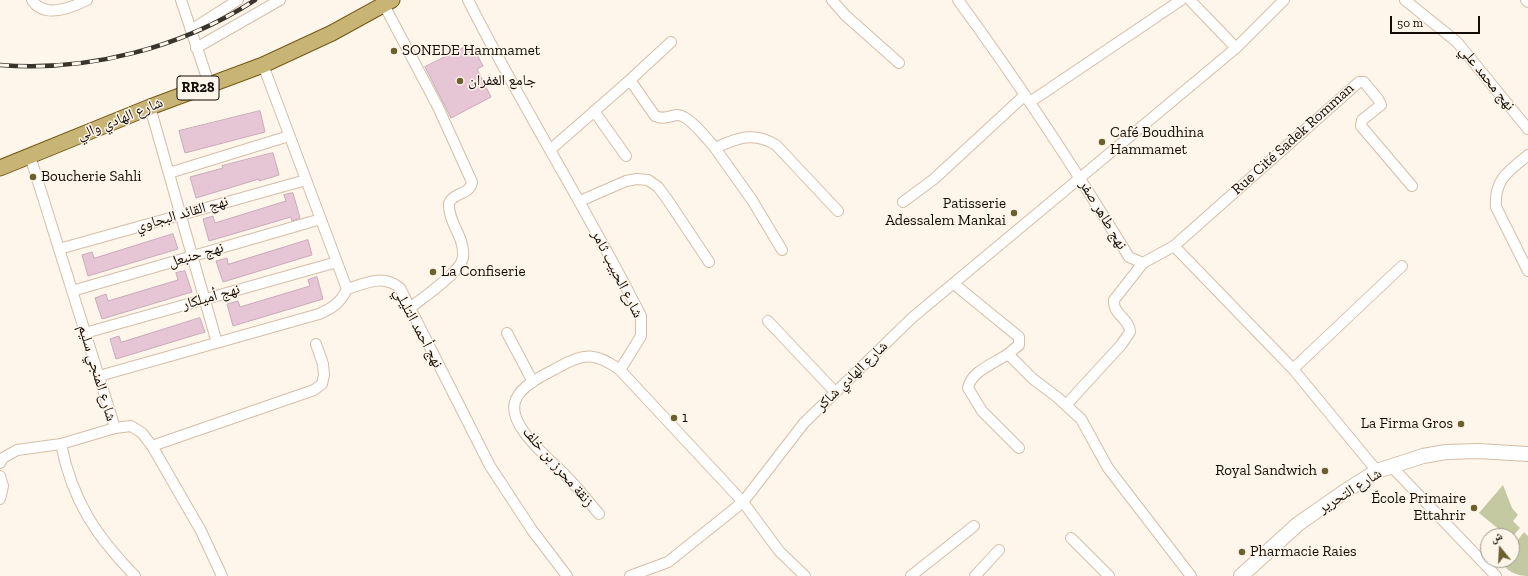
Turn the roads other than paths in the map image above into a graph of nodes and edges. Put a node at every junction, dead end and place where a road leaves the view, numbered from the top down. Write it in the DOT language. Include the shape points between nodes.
graph roads {
  1 [pos="32,0"];
  2 [pos="87,0"];
  3 [pos="181,0"];
  4 [pos="238,0"];
  5 [pos="280,0"];
  6 [pos="468,0"];
  7 [pos="832,0"];
  8 [pos="958,0"];
  9 [pos="1181,0"];
  10 [pos="1190,0"];
  11 [pos="1284,0"];
  12 [pos="1405,0"];
  13 [pos="388,2"];
  14 [pos="191,30"];
  15 [pos="671,42"];
  16 [pos="196,48"];
  17 [pos="1236,48"];
  18 [pos="898,63"];
  19 [pos="263,65"];
  20 [pos="630,80"];
  21 [pos="209,84"];
  22 [pos="1028,98"];
  23 [pos="150,107"];
  24 [pos="594,111"];
  25 [pos="1528,129"];
  26 [pos="289,136"];
  27 [pos="715,148"];
  28 [pos="550,150"];
  29 [pos="1528,155"];
  30 [pos="30,156"];
  31 [pos="626,156"];
  32 [pos="0,168"];
  33 [pos="169,173"];
  34 [pos="1080,178"];
  35 [pos="306,180"];
  36 [pos="1412,186"];
  37 [pos="580,201"];
  38 [pos="902,202"];
  39 [pos="838,211"];
  40 [pos="181,215"];
  41 [pos="321,219"];
  42 [pos="1174,246"];
  43 [pos="59,249"];
  44 [pos="782,250"];
  45 [pos="192,256"];
  46 [pos="337,262"];
  47 [pos="709,262"];
  48 [pos="1143,263"];
  49 [pos="1402,266"];
  50 [pos="1528,271"];
  51 [pos="954,284"];
  52 [pos="347,288"];
  53 [pos="72,291"];
  54 [pos="204,299"];
  55 [pos="410,308"];
  56 [pos="768,321"];
  57 [pos="85,333"];
  58 [pos="507,333"];
  59 [pos="217,343"];
  60 [pos="316,344"];
  61 [pos="1008,354"];
  62 [pos="1293,369"];
  63 [pos="620,370"];
  64 [pos="99,376"];
  65 [pos="534,382"];
  66 [pos="835,392"];
  67 [pos="1066,405"];
  68 [pos="115,428"];
  69 [pos="61,444"];
  70 [pos="152,446"];
  71 [pos="1019,448"];
  72 [pos="1528,454"];
  73 [pos="0,463"];
  74 [pos="1391,466"];
  75 [pos="1377,471"];
  76 [pos="0,476"];
  77 [pos="0,499"];
  78 [pos="743,502"];
  79 [pos="599,514"];
  80 [pos="974,526"];
  81 [pos="1071,538"];
  82 [pos="999,550"];
  83 [pos="135,576"];
  84 [pos="222,576"];
  85 [pos="567,576"];
  86 [pos="630,576"];
  87 [pos="805,576"];
  88 [pos="911,576"];
  89 [pos="975,576"];
  90 [pos="1109,576"];
  91 [pos="1191,576"];
  92 [pos="1241,576"];
  93 [pos="1496,576"];
  1 -- 2 [label="street" via="41,9 49,11"];
  3 -- 14 [label="street"];
  4 -- 14 [label="street"];
  5 -- 16 [label="street"];
  6 -- 28 [label="street, شارع الحبيب ثامر"];
  7 -- 18 [label="street"];
  8 -- 22 [label="street, نهج طاهر صفر"];
  9 -- 22 [label="street"];
  10 -- 17 [label="street"];
  11 -- 17 [label="street, شارع الهادي شاكر"];
  12 -- 25 [label="street, نهج محمد علي" via="1457,42"];
  13 -- 19 [label="main road, شارع الهادي والي / RR28"];
  13 -- 55 [label="street" via="472,182 468,190 453,197 449,203 462,246 461,263"];
  14 -- 16 [label="street"];
  15 -- 20 [label="street"];
  16 -- 21 [label="street"];
  17 -- 34 [label="street, شارع الهادي شاكر"];
  19 -- 21 [label="main road, شارع الهادي والي / RR28"];
  19 -- 26 [label="street"];
  20 -- 24 [label="street"];
  20 -- 27 [label="street" via="655,116 684,116"];
  21 -- 23 [label="main road, شارع الهادي والي / RR28"];
  22 -- 34 [label="street, نهج طاهر صفر"];
  22 -- 38 [label="street" via="934,179"];
  23 -- 30 [label="main road, شارع الهادي والي / RR28"];
  23 -- 33 [label="street"];
  24 -- 28 [label="street"];
  24 -- 31 [label="street"];
  26 -- 33 [label="street"];
  26 -- 35 [label="street"];
  27 -- 39 [label="street" via="756,136 768,140 776,145"];
  27 -- 44 [label="street" via="752,200"];
  28 -- 37 [label="street, شارع الحبيب ثامر"];
  29 -- 50 [label="street" via="1506,173 1498,184 1495,196 1496,207"];
  30 -- 32 [label="main road, شارع الهادي والي / RR28"];
  30 -- 43 [label="street, شارع المنجي سليم"];
  33 -- 40 [label="street"];
  34 -- 48 [label="street, نهج طاهر صفر" via="1129,257"];
  34 -- 51 [label="street, شارع الهادي شاكر"];
  35 -- 40 [label="street, نهج القائد البجاوي"];
  35 -- 41 [label="street"];
  36 -- 42 [label="street, Rue Cité Sadek Romman" via="1361,126 1362,120 1381,105 1364,82 1359,82"];
  37 -- 47 [label="street" via="626,181 648,180 662,193"];
  37 -- 63 [label="street, شارع الحبيب ثامر" via="641,316 641,336"];
  40 -- 43 [label="street, نهج القائد البجاوي"];
  40 -- 45 [label="street"];
  41 -- 45 [label="street, نهج حنبعل"];
  41 -- 46 [label="street"];
  42 -- 48 [label="street"];
  42 -- 62 [label="street"];
  43 -- 53 [label="street, شارع المنجي سليم"];
  45 -- 53 [label="street, نهج حنبعل"];
  45 -- 54 [label="street"];
  46 -- 52 [label="street"];
  46 -- 54 [label="street, نهج أميلكار"];
  48 -- 67 [label="street" via="1113,304 1130,332"];
  49 -- 62 [label="street"];
  51 -- 61 [label="street" via="1019,337 1018,345"];
  51 -- 66 [label="street, شارع الهادي شاكر" via="913,317"];
  52 -- 55 [label="street, نهج أحمد التليلي" via="387,280 400,288"];
  52 -- 59 [label="street" via="340,301 319,314"];
  53 -- 57 [label="street, شارع المنجي سليم"];
  54 -- 57 [label="street, نهج أميلكار"];
  54 -- 59 [label="street"];
  55 -- 85 [label="street, نهج أحمد التليلي" via="490,466 532,530"];
  56 -- 66 [label="street"];
  57 -- 64 [label="street, شارع المنجي سليم"];
  58 -- 65 [label="street"];
  59 -- 64 [label="street"];
  60 -- 70 [label="street" via="324,375 322,384 314,390"];
  61 -- 67 [label="street" via="1033,379"];
  61 -- 71 [label="street" via="978,374 971,380 968,388 982,411"];
  62 -- 75 [label="street"];
  63 -- 65 [label="street, زنقة محرز بن خلف" via="596,356 581,357"];
  63 -- 78 [label="street"];
  64 -- 68 [label="street, شارع المنجي سليم"];
  65 -- 79 [label="street, زنقة محرز بن خلف" via="519,394 516,400 515,412 518,421 541,453 567,476"];
  66 -- 78 [label="street, شارع الهادي شاكر" via="804,423"];
  67 -- 91 [label="street" via="1083,422 1108,468"];
  68 -- 69 [label="street"];
  68 -- 70 [label="street, شارع المنجي سليم" via="131,426"];
  69 -- 73 [label="street" via="17,450 3,458"];
  69 -- 83 [label="street" via="65,464 88,520"];
  70 -- 84 [label="street, شارع المنجي سليم"];
  72 -- 74 [label="street, شارع التحرير" via="1446,452"];
  74 -- 75 [label="street, شارع التحرير"];
  74 -- 93 [label="street"];
  75 -- 92 [label="street, شارع التحرير" via="1298,524"];
  76 -- 77 [label="street" via="3,486"];
  78 -- 86 [label="street, شارع الهادي شاكر" via="668,562"];
  78 -- 87 [label="street" via="779,551"];
  80 -- 88 [label="street"];
  81 -- 90 [label="street"];
  82 -- 89 [label="street"];
}
